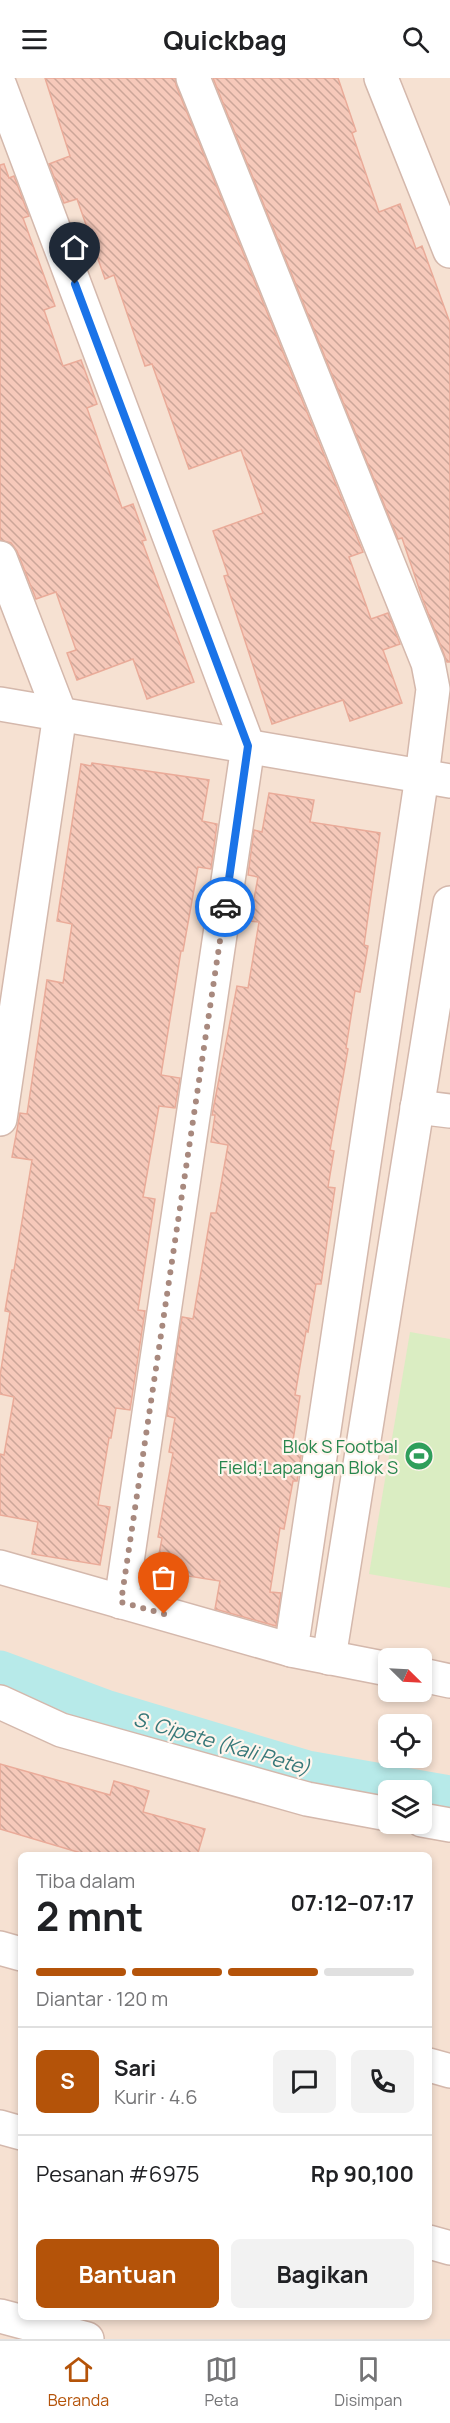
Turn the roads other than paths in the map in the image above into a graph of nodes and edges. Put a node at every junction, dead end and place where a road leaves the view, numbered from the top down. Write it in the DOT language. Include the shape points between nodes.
graph roads {
  1 [pos="193,78"];
  2 [pos="381,78"];
  3 [pos="0,86"];
  4 [pos="450,251"];
  5 [pos="0,558"];
  6 [pos="0,704"];
  7 [pos="60,714"];
  8 [pos="248,746"];
  9 [pos="436,778"];
  10 [pos="450,903"];
  11 [pos="417,1107"];
  12 [pos="450,1111"];
  13 [pos="0,1119"];
  14 [pos="0,1567"];
  15 [pos="121,1602"];
  16 [pos="291,1650"];
  17 [pos="329,1658"];
  18 [pos="378,1667"];
  19 [pos="432,1677"];
  20 [pos="450,1681"];
  21 [pos="0,1702"];
  22 [pos="378,1812"];
  23 [pos="432,1822"];
  24 [pos="450,1825"];
  25 [pos="0,1948"];
  26 [pos="18,1953"];
  27 [pos="432,2066"];
  28 [pos="450,2071"];
  29 [pos="0,2127"];
  30 [pos="18,2132"];
  31 [pos="432,2243"];
  32 [pos="450,2248"];
  33 [pos="0,2316"];
  34 [pos="87,2339"];
  1 -- 9 [label="street" via="428,663 433,689"];
  2 -- 4 [label="street"];
  3 -- 8 [label="street"];
  5 -- 7 [label="street"];
  6 -- 7 [label="street"];
  7 -- 8 [label="street"];
  7 -- 13 [label="street"];
  8 -- 9 [label="street"];
  8 -- 15 [label="street"];
  9 -- 16 [label="street"];
  10 -- 11 [label="street"];
  11 -- 12 [label="street"];
  11 -- 17 [label="street"];
  14 -- 15 [label="street"];
  15 -- 16 [label="street"];
  16 -- 17 [label="street"];
  17 -- 18 [label="street"];
  19 -- 20 [label="street"];
  21 -- 22 [label="street" via="61,1730 307,1799"];
  23 -- 24 [label="street"];
  25 -- 26 [label="street"];
  27 -- 28 [label="street"];
  29 -- 30 [label="street"];
  31 -- 32 [label="street"];
  33 -- 34 [label="street"];
}
